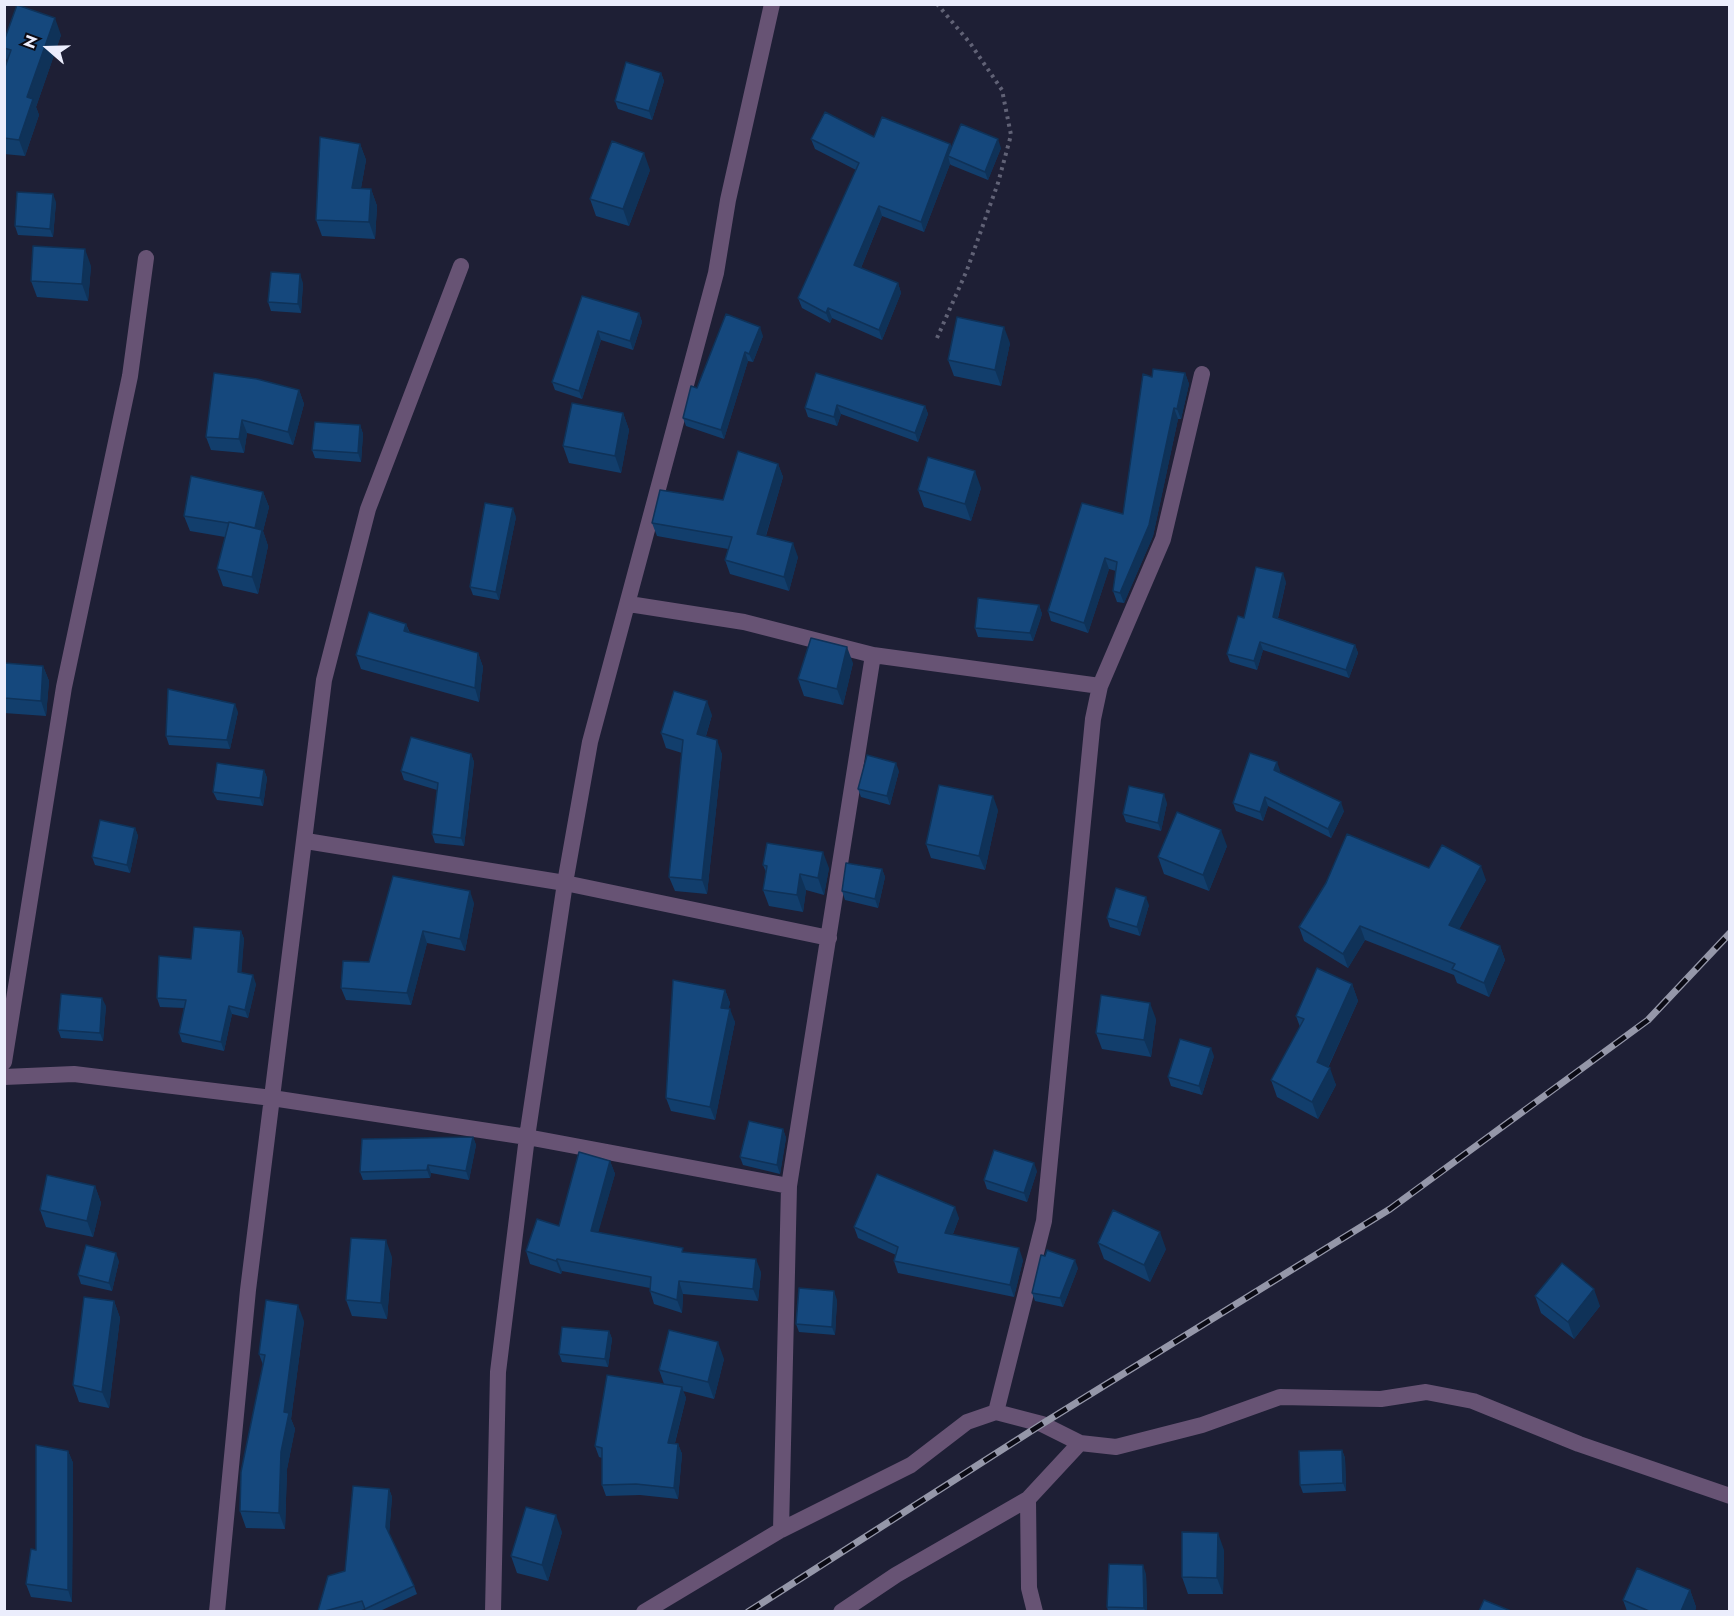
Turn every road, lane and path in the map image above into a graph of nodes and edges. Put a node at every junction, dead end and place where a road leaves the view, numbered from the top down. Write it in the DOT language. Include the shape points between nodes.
graph roads {
  1 [pos="772,4"];
  2 [pos="937,4"];
  3 [pos="146,258"];
  4 [pos="461,266"];
  5 [pos="937,338"];
  6 [pos="1202,374"];
  7 [pos="629,604"];
  8 [pos="873,655"];
  9 [pos="1100,686"];
  10 [pos="306,841"];
  11 [pos="565,883"];
  12 [pos="829,938"];
  13 [pos="4,1062"];
  14 [pos="4,1077"];
  15 [pos="272,1098"];
  16 [pos="527,1137"];
  17 [pos="789,1186"];
  18 [pos="996,1412"];
  19 [pos="1080,1443"];
  20 [pos="1730,1496"];
  21 [pos="1028,1499"];
  22 [pos="781,1530"];
  23 [pos="217,1611"];
  24 [pos="493,1611"];
  25 [pos="644,1611"];
  26 [pos="841,1611"];
  27 [pos="1035,1611"];
  1 -- 7 [label="street" via="728,200 716,273"];
  2 -- 5 [label="path" via="1002,90 1011,135 967,270"];
  3 -- 13 [label="street" via="130,376 64,687"];
  4 -- 10 [label="street" via="368,509 324,681"];
  6 -- 9 [label="street" via="1163,539"];
  7 -- 8 [label="street" via="744,622"];
  7 -- 11 [label="street" via="590,742"];
  8 -- 9 [label="street"];
  8 -- 12 [label="street"];
  9 -- 18 [label="street" via="1093,719 1044,1221"];
  10 -- 11 [label="street"];
  10 -- 15 [label="street"];
  11 -- 12 [label="street"];
  11 -- 16 [label="street"];
  12 -- 17 [label="street"];
  14 -- 15 [label="street" via="74,1074"];
  15 -- 16 [label="street"];
  15 -- 23 [label="street" via="248,1290"];
  16 -- 17 [label="street"];
  16 -- 24 [label="street" via="498,1372"];
  17 -- 22 [label="street"];
  18 -- 19 [label="street" via="1042,1424"];
  18 -- 22 [label="street" via="967,1422 911,1465"];
  19 -- 20 [label="street" via="1116,1447 1202,1425 1280,1397 1381,1399 1426,1392 1473,1401 1579,1444"];
  19 -- 21 [label="street"];
  21 -- 26 [label="street"];
  21 -- 27 [label="street" via="1029,1588"];
  22 -- 25 [label="street"];
}
